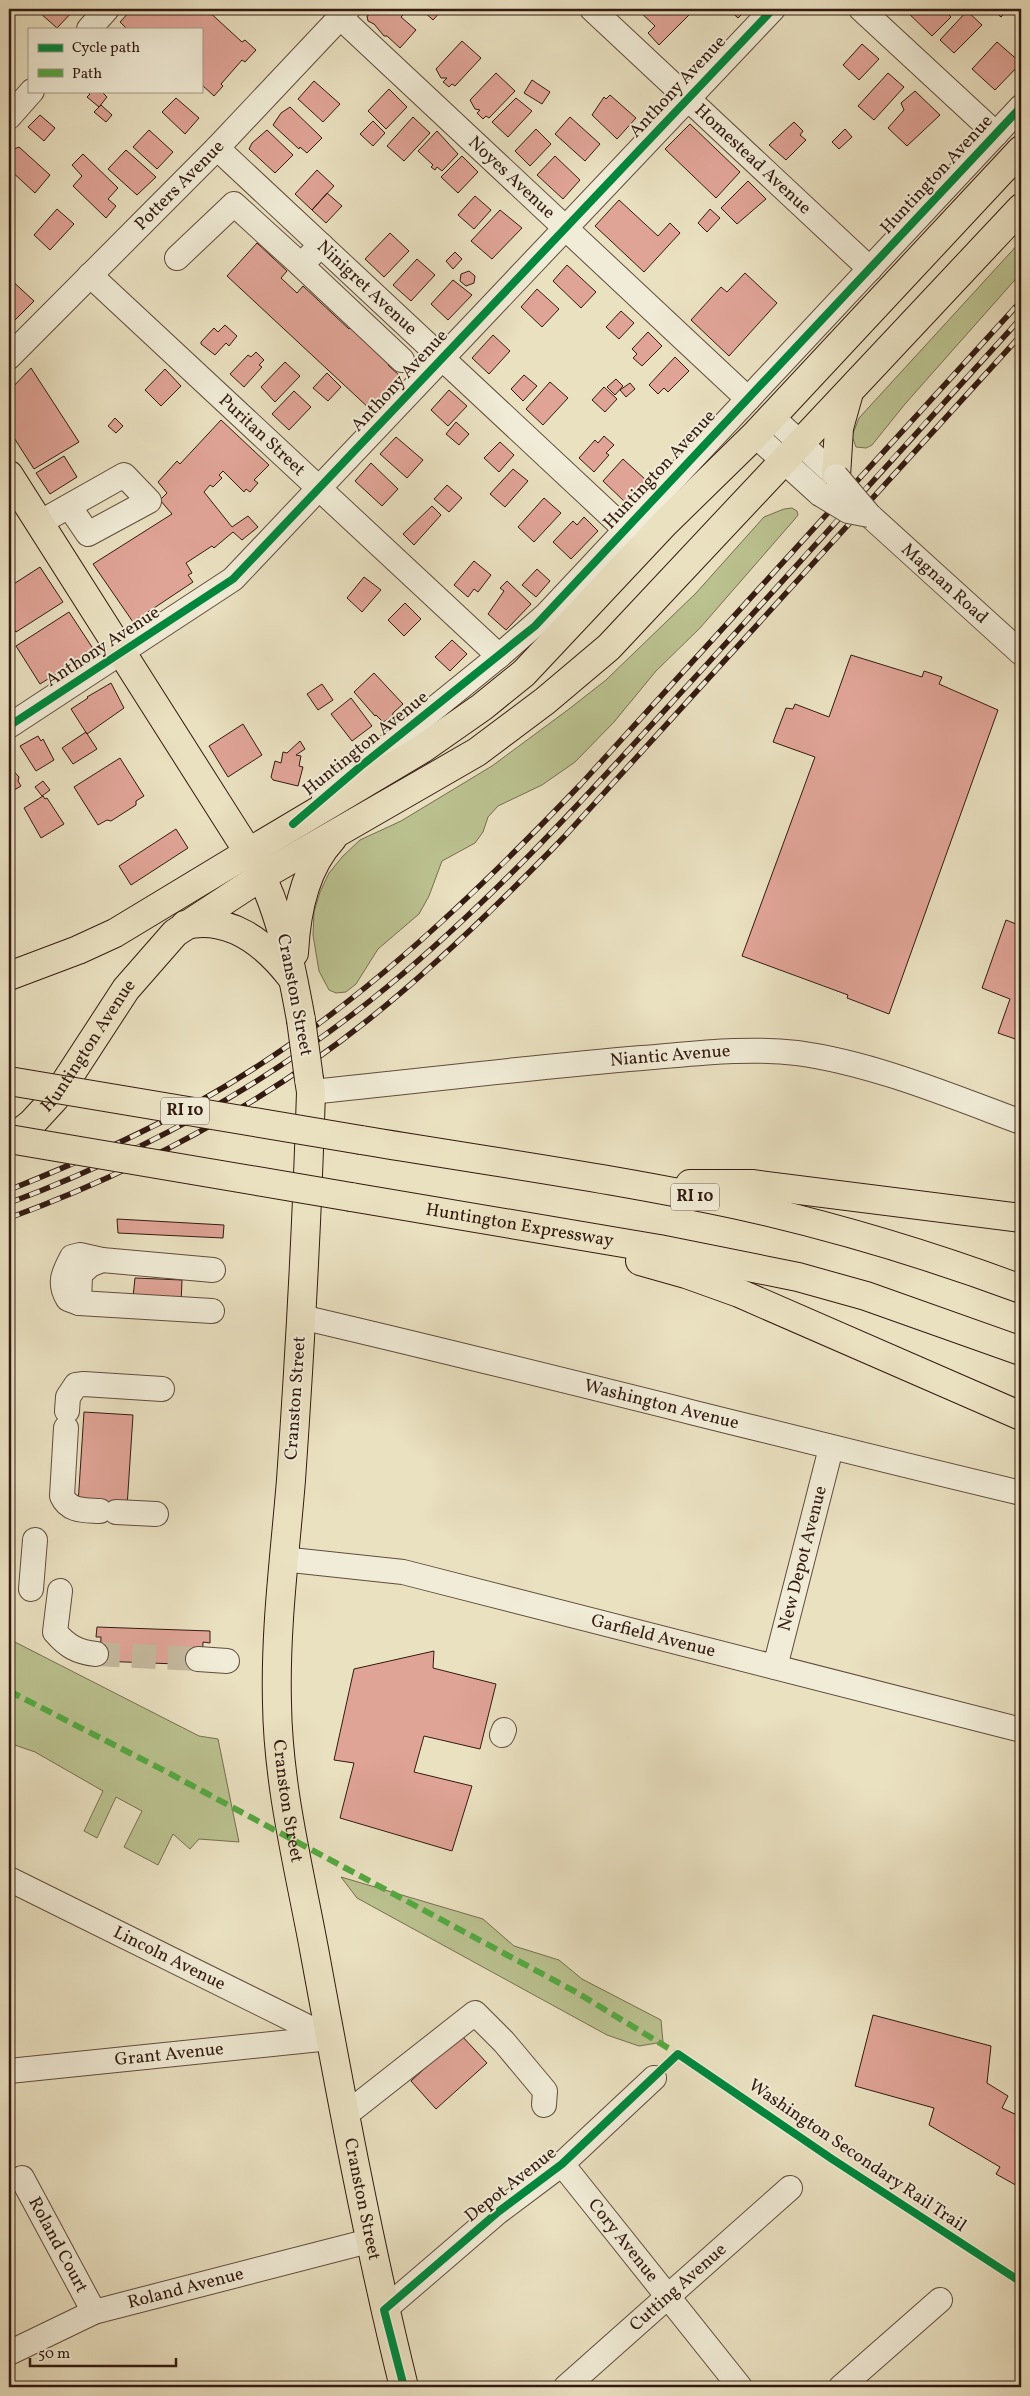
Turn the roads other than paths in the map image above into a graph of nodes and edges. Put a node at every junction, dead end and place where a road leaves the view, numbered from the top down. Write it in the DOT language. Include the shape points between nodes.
graph roads {
  1 [pos="107,9"];
  2 [pos="592,9"];
  3 [pos="773,9"];
  4 [pos="861,9"];
  5 [pos="344,13"];
  6 [pos="90,28"];
  7 [pos="31,92"];
  8 [pos="688,98"];
  9 [pos="1021,107"];
  10 [pos="9,117"];
  11 [pos="996,134"];
  12 [pos="217,148"];
  13 [pos="1021,150"];
  14 [pos="1021,208"];
  15 [pos="566,228"];
  16 [pos="321,245"];
  17 [pos="177,258"];
  18 [pos="301,265"];
  19 [pos="870,269"];
  20 [pos="90,275"];
  21 [pos="382,302"];
  22 [pos="364,322"];
  23 [pos="9,357"];
  24 [pos="442,358"];
  25 [pos="402,360"];
  26 [pos="850,392"];
  27 [pos="748,399"];
  28 [pos="763,426"];
  29 [pos="793,453"];
  30 [pos="9,475"];
  31 [pos="828,485"];
  32 [pos="320,489"];
  33 [pos="69,506"];
  34 [pos="39,523"];
  35 [pos="626,530"];
  36 [pos="122,652"];
  37 [pos="1021,653"];
  38 [pos="499,656"];
  39 [pos="9,726"];
  40 [pos="293,824"];
  41 [pos="337,835"];
  42 [pos="249,852"];
  43 [pos="262,876"];
  44 [pos="186,925"];
  45 [pos="9,976"];
  46 [pos="293,979"];
  47 [pos="9,1081"];
  48 [pos="310,1086"];
  49 [pos="1021,1122"];
  50 [pos="9,1140"];
  51 [pos="633,1184"];
  52 [pos="450,1213"];
  53 [pos="1021,1218"];
  54 [pos="213,1270"];
  55 [pos="1021,1289"];
  56 [pos="212,1311"];
  57 [pos="301,1317"];
  58 [pos="1021,1351"];
  59 [pos="162,1389"];
  60 [pos="1021,1416"];
  61 [pos="831,1448"];
  62 [pos="1021,1493"];
  63 [pos="156,1514"];
  64 [pos="35,1540"];
  65 [pos="282,1559"];
  66 [pos="31,1588"];
  67 [pos="60,1591"];
  68 [pos="96,1654"];
  69 [pos="198,1659"];
  70 [pos="227,1661"];
  71 [pos="775,1667"];
  72 [pos="1021,1730"];
  73 [pos="9,1879"];
  74 [pos="330,2038"];
  75 [pos="9,2071"];
  76 [pos="654,2078"];
  77 [pos="544,2105"];
  78 [pos="344,2116"];
  79 [pos="562,2164"];
  80 [pos="22,2178"];
  81 [pos="790,2188"];
  82 [pos="369,2241"];
  83 [pos="668,2298"];
  84 [pos="940,2300"];
  85 [pos="384,2310"];
  86 [pos="94,2312"];
  87 [pos="9,2353"];
  88 [pos="404,2387"];
  89 [pos="566,2387"];
  90 [pos="740,2387"];
  91 [pos="841,2387"];
  1 -- 6 [label="street"];
  2 -- 8 [label="street, Homestead Avenue"];
  3 -- 8 [label="street, Anthony Avenue"];
  4 -- 11 [label="street"];
  5 -- 12 [label="street, Potters Avenue"];
  5 -- 15 [label="street, Noyes Avenue"];
  7 -- 10 [label="street"];
  8 -- 15 [label="street, Anthony Avenue"];
  8 -- 19 [label="street, Homestead Avenue"];
  9 -- 11 [label="street, Huntington Avenue"];
  11 -- 19 [label="street, Huntington Avenue"];
  12 -- 16 [label="street, Ninigret Avenue"];
  12 -- 20 [label="street, Potters Avenue"];
  13 -- 28 [label="main road, Huntington Avenue"];
  14 -- 26 [label="main road, Huntington Avenue"];
  15 -- 24 [label="street, Anthony Avenue"];
  15 -- 27 [label="street, Noyes Avenue"];
  16 -- 18 [label="street"];
  16 -- 21 [label="street, Ninigret Avenue"];
  17 -- 18 [label="street" via="234,204"];
  18 -- 22 [label="street"];
  19 -- 27 [label="street, Huntington Avenue"];
  20 -- 23 [label="street, Potters Avenue"];
  20 -- 32 [label="street, Puritan Street"];
  21 -- 22 [label="street"];
  21 -- 24 [label="street, Ninigret Avenue"];
  22 -- 25 [label="street"];
  24 -- 32 [label="street, Anthony Avenue"];
  24 -- 35 [label="street, Ninigret Avenue"];
  26 -- 29 [label="main road, Huntington Avenue"];
  26 -- 31 [label="main road"];
  27 -- 35 [label="street, Huntington Avenue"];
  28 -- 29 [label="street, Magnan Road"];
  28 -- 40 [label="main road, Huntington Avenue" via="665,523 537,660 498,695 422,750"];
  29 -- 31 [label="street, Magnan Road"];
  29 -- 41 [label="main road, Huntington Avenue" via="635,621 560,690 478,752"];
  30 -- 34 [label="main road, Cranston Street"];
  31 -- 37 [label="street, Magnan Road, bridge" via="848,511 869,515"];
  32 -- 36 [label="street, Anthony Avenue" via="233,579"];
  32 -- 38 [label="street, Puritan Street"];
  33 -- 34 [label="street"];
  34 -- 36 [label="main road, Cranston Street"];
  35 -- 38 [label="street, Huntington Avenue" via="547,614"];
  36 -- 39 [label="street, Anthony Avenue"];
  36 -- 42 [label="main road, Cranston Street"];
  38 -- 40 [label="street, Huntington Avenue"];
  40 -- 42 [label="main road, Huntington Avenue"];
  41 -- 43 [label="main road, Huntington Avenue"];
  41 -- 46 [label="main road" via="318,858 307,884 296,928"];
  42 -- 43 [label="main road, Cranston Street"];
  42 -- 45 [label="main road, Huntington Avenue" via="115,933"];
  43 -- 44 [label="main road, Huntington Avenue"];
  43 -- 46 [label="main road, Cranston Street" via="280,924"];
  44 -- 46 [label="main road" via="208,922 238,930 269,952"];
  44 -- 50 [label="main road, Huntington Avenue" via="157,951 126,989 50,1104"];
  46 -- 48 [label="main road, Cranston Street, bridge"];
  47 -- 51 [label="main road, RI 10, bridge"];
  48 -- 49 [label="street, Niantic Avenue" via="755,1051 835,1061 930,1088"];
  48 -- 57 [label="main road, Cranston Street"];
  50 -- 52 [label="main road, Huntington Expressway, bridge"];
  51 -- 53 [label="main road" via="752,1184"];
  51 -- 55 [label="main road, RI 10" via="831,1228 908,1250"];
  52 -- 58 [label="main road, Huntington Expressway" via="695,1255 798,1277 882,1302"];
  52 -- 60 [label="main road" via="629,1258 713,1283"];
  54 -- 56 [label="street" via="102,1260 80,1274 79,1303"];
  57 -- 61 [label="street, Washington Avenue"];
  57 -- 65 [label="main road, Cranston Street"];
  59 -- 63 [label="street" via="76,1385 68,1397 62,1496 72,1508"];
  61 -- 62 [label="street, Washington Avenue"];
  61 -- 71 [label="street, New Depot Avenue"];
  64 -- 66 [label="street"];
  65 -- 71 [label="street, Garfield Avenue" via="403,1572"];
  65 -- 74 [label="main road, Cranston Street" via="276,1701 280,1749 300,1882"];
  67 -- 68 [label="street" via="56,1632 67,1645 82,1653"];
  69 -- 70 [label="street"];
  71 -- 72 [label="street, Garfield Avenue"];
  73 -- 74 [label="street, Lincoln Avenue"];
  74 -- 75 [label="street, Grant Avenue"];
  74 -- 78 [label="main road, Cranston Street"];
  76 -- 79 [label="street, Depot Avenue"];
  77 -- 78 [label="street" via="545,2091 534,2076 475,2013"];
  78 -- 82 [label="main road, Cranston Street"];
  79 -- 83 [label="street, Cory Avenue"];
  79 -- 85 [label="street, Depot Avenue" via="498,2212"];
  80 -- 86 [label="street, Roland Court"];
  81 -- 83 [label="street, Cutting Avenue"];
  82 -- 85 [label="main road, Cranston Street"];
  82 -- 86 [label="street, Roland Avenue"];
  83 -- 89 [label="street, Cutting Avenue"];
  83 -- 90 [label="street, Cory Avenue"];
  84 -- 91 [label="street"];
  85 -- 88 [label="main road, Cranston Street"];
  86 -- 87 [label="street, Roland Avenue"];
}
